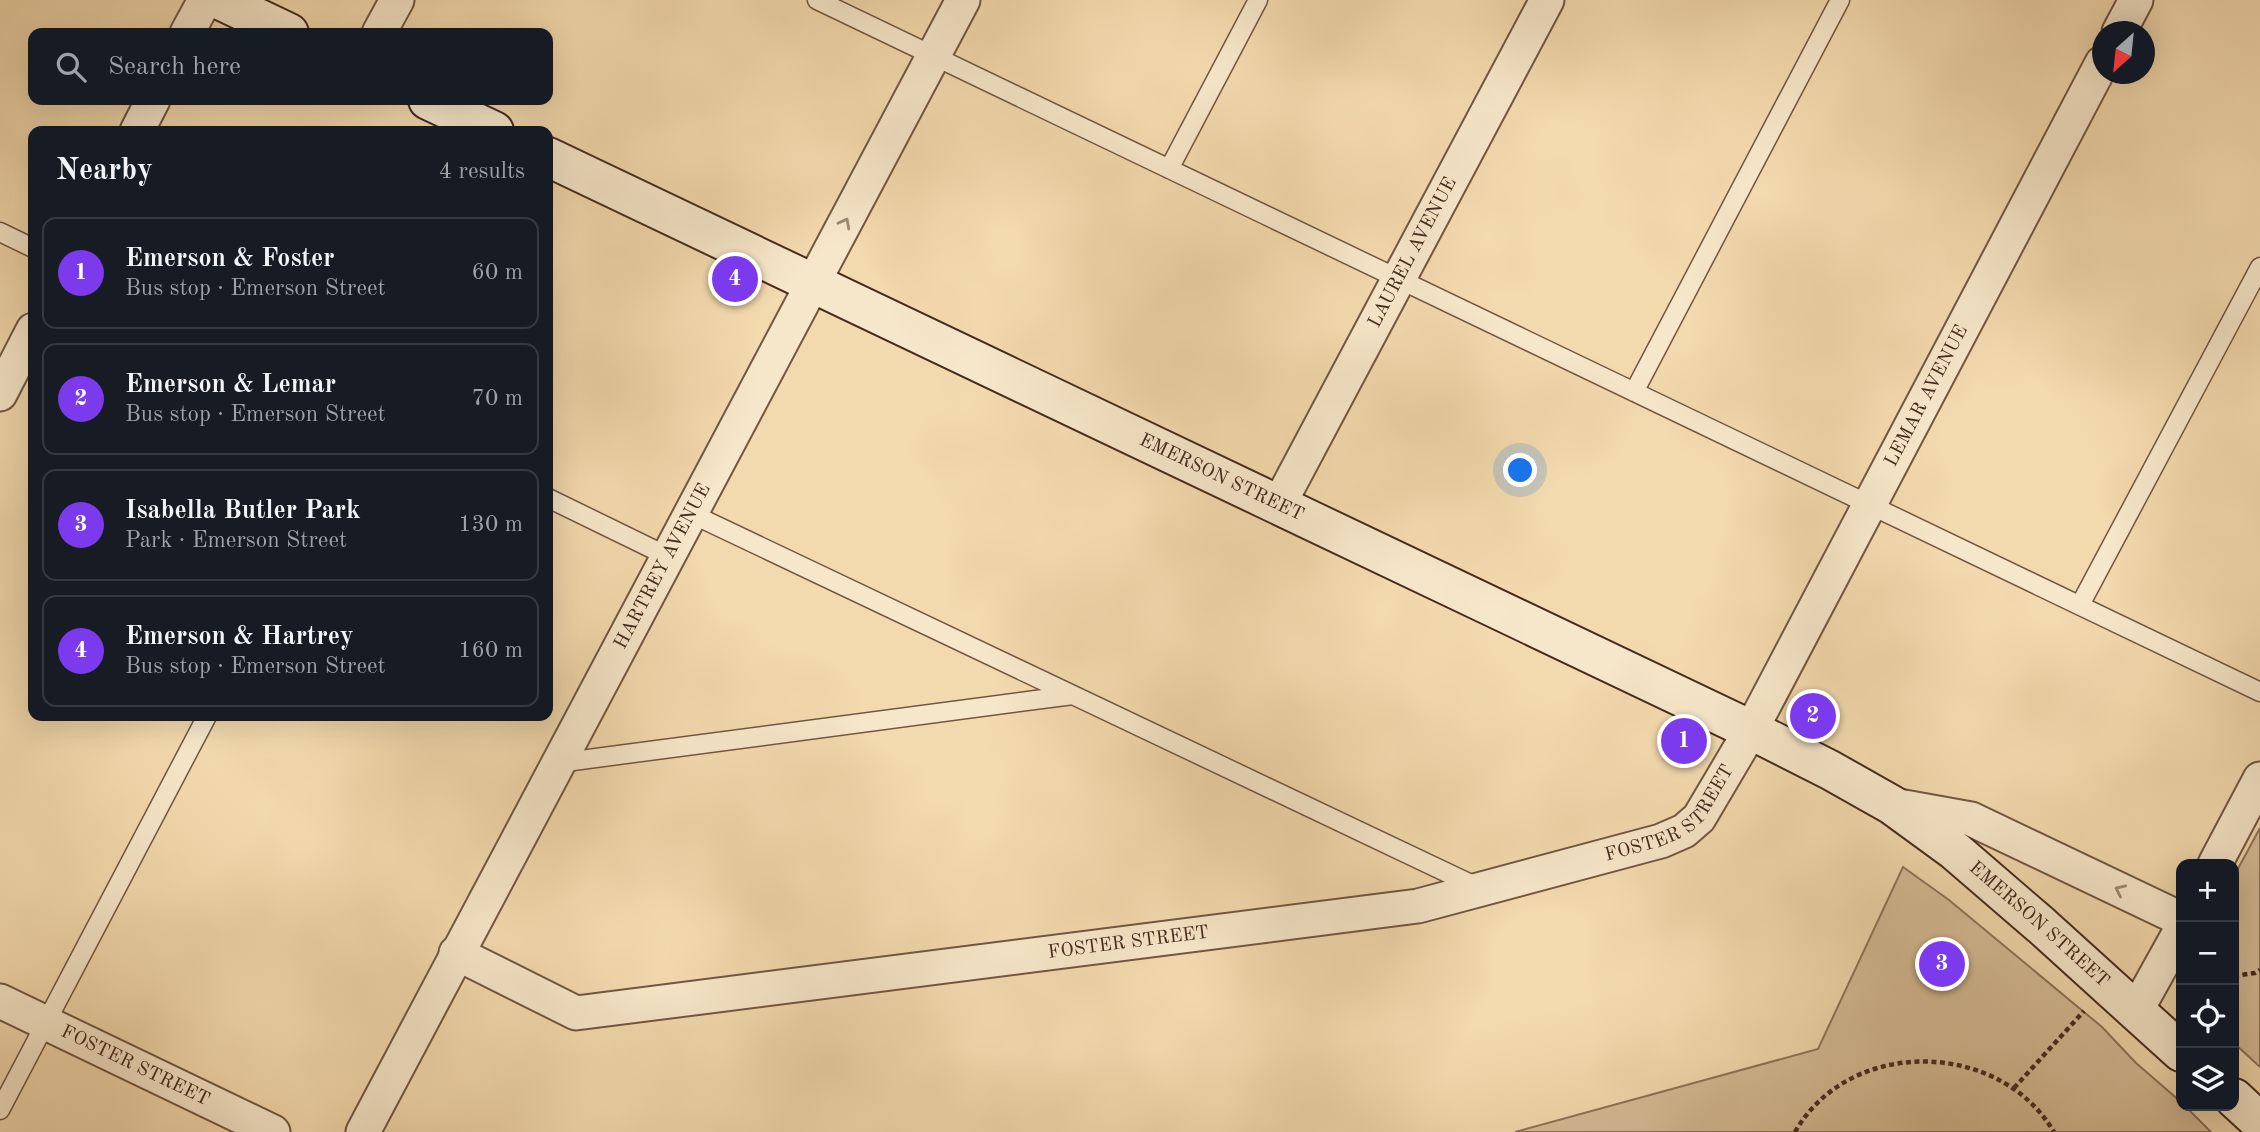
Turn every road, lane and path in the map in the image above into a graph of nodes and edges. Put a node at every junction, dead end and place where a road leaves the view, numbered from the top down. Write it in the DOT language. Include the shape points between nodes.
graph roads {
  1 [pos="205,0"];
  2 [pos="220,0"];
  3 [pos="397,0"];
  4 [pos="817,0"];
  5 [pos="963,0"];
  6 [pos="1258,0"];
  7 [pos="1546,0"];
  8 [pos="1840,0"];
  9 [pos="2136,0"];
  10 [pos="2125,21"];
  11 [pos="190,28"];
  12 [pos="279,28"];
  13 [pos="382,28"];
  14 [pos="933,56"];
  15 [pos="2092,82"];
  16 [pos="150,105"];
  17 [pos="439,105"];
  18 [pos="139,126"];
  19 [pos="483,126"];
  20 [pos="553,159"];
  21 [pos="1169,169"];
  22 [pos="0,232"];
  23 [pos="28,246"];
  24 [pos="2260,267"];
  25 [pos="1399,280"];
  26 [pos="813,283"];
  27 [pos="28,340"];
  28 [pos="1634,392"];
  29 [pos="0,394"];
  30 [pos="553,500"];
  31 [pos="1869,504"];
  32 [pos="1279,506"];
  33 [pos="692,514"];
  34 [pos="669,557"];
  35 [pos="2080,605"];
  36 [pos="2260,692"];
  37 [pos="1073,695"];
  38 [pos="204,721"];
  39 [pos="1751,730"];
  40 [pos="558,764"];
  41 [pos="2260,779"];
  42 [pos="1892,805"];
  43 [pos="2219,859"];
  44 [pos="1480,889"];
  45 [pos="2176,917"];
  46 [pos="2176,939"];
  47 [pos="456,953"];
  48 [pos="2260,970"];
  49 [pos="2239,975"];
  50 [pos="0,1000"];
  51 [pos="2136,1011"];
  52 [pos="46,1023"];
  53 [pos="2066,1029"];
  54 [pos="2177,1048"];
  55 [pos="2014,1088"];
  56 [pos="2239,1103"];
  57 [pos="0,1110"];
  58 [pos="2260,1122"];
  59 [pos="273,1132"];
  60 [pos="363,1132"];
  61 [pos="1795,1132"];
  62 [pos="2054,1132"];
  1 -- 11 [label="street"];
  2 -- 12 [label="main road"];
  3 -- 13 [label="street"];
  4 -- 14 [label="lane"];
  5 -- 14 [label="street, HARTREY AVENUE"];
  6 -- 21 [label="lane"];
  7 -- 25 [label="street, LAUREL AVENUE"];
  8 -- 28 [label="lane"];
  9 -- 10 [label="street"];
  14 -- 21 [label="lane"];
  26 -- 14 [label="street, HARTREY AVENUE, one-way"];
  15 -- 31 [label="street, LEMAR AVENUE"];
  16 -- 18 [label="street"];
  17 -- 19 [label="main road"];
  20 -- 26 [label="main road, EMERSON STREET"];
  21 -- 25 [label="lane"];
  22 -- 23 [label="lane"];
  24 -- 35 [label="lane"];
  25 -- 28 [label="lane"];
  25 -- 32 [label="street, LAUREL AVENUE"];
  26 -- 32 [label="main road, EMERSON STREET"];
  26 -- 33 [label="street, HARTREY AVENUE"];
  27 -- 29 [label="street"];
  28 -- 31 [label="lane"];
  30 -- 34 [label="lane"];
  31 -- 35 [label="lane"];
  31 -- 39 [label="street, LEMAR AVENUE"];
  32 -- 39 [label="main road, EMERSON STREET"];
  33 -- 34 [label="street, HARTREY AVENUE"];
  33 -- 37 [label="lane"];
  34 -- 40 [label="street, HARTREY AVENUE"];
  35 -- 36 [label="lane"];
  37 -- 40 [label="lane"];
  37 -- 44 [label="lane"];
  38 -- 52 [label="lane"];
  39 -- 42 [label="main road, EMERSON STREET"];
  39 -- 44 [label="street, FOSTER STREET" via="1699,818 1684,831"];
  40 -- 47 [label="street, HARTREY AVENUE"];
  41 -- 43 [label="street"];
  45 -- 42 [label="street, EMERSON STREET, one-way" via="1971,819"];
  42 -- 51 [label="main road, EMERSON STREET" via="1955,850"];
  44 -- 47 [label="street, FOSTER STREET" via="1418,906 576,1013"];
  46 -- 51 [label="street"];
  47 -- 60 [label="street, HARTREY AVENUE"];
  48 -- 49 [label="path"];
  50 -- 52 [label="street, FOSTER STREET"];
  51 -- 54 [label="main road, EMERSON STREET"];
  52 -- 57 [label="lane"];
  52 -- 59 [label="street, FOSTER STREET"];
  53 -- 55 [label="path"];
  55 -- 61 [label="path" via="1972,1067 1926,1060 1879,1066 1838,1086 1803,1118"];
  55 -- 62 [label="path"];
  56 -- 58 [label="main road"];
}
